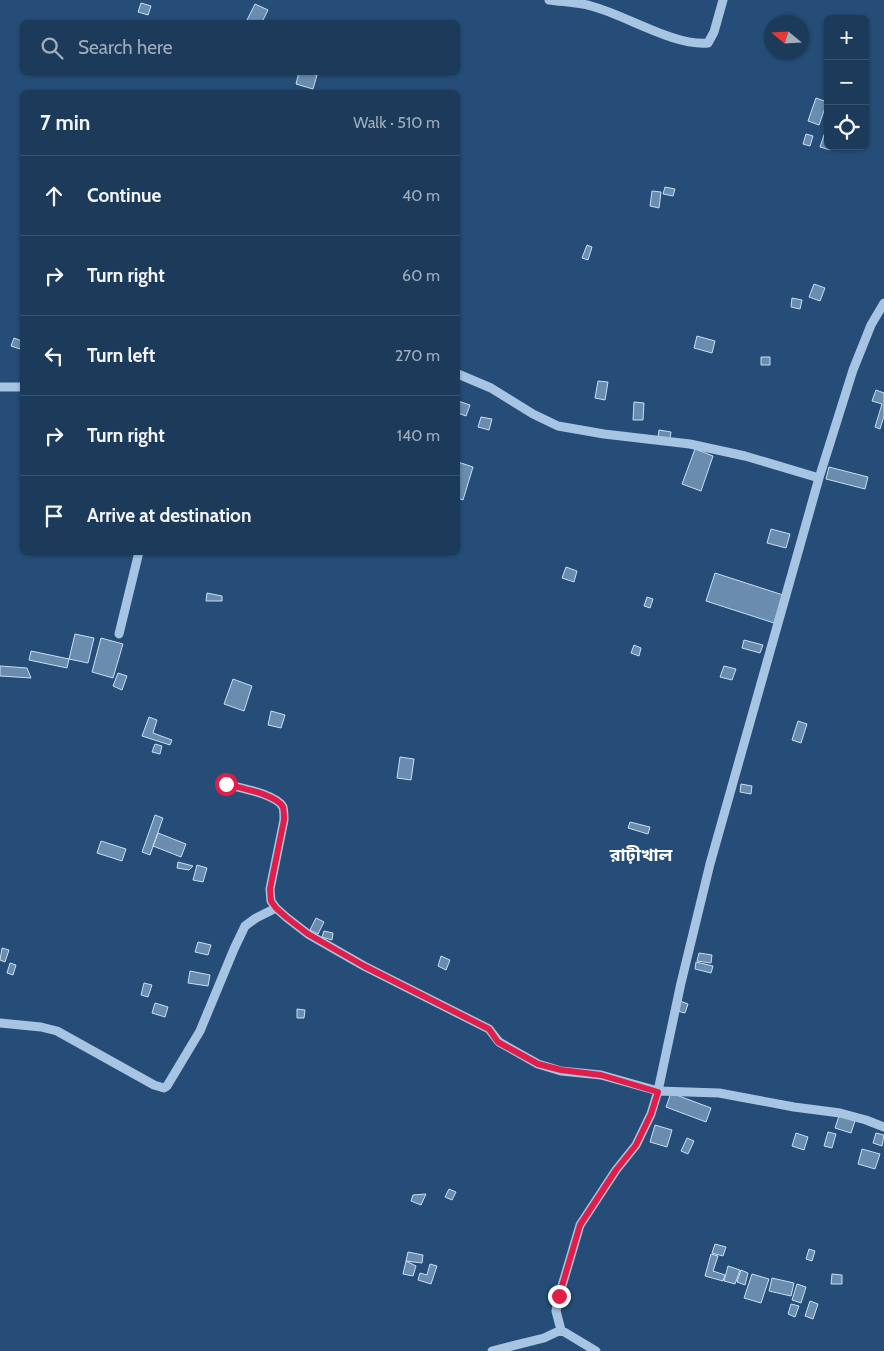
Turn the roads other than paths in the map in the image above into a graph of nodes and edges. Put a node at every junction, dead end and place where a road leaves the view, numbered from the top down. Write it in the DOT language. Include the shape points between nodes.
graph roads {
  1 [pos="549,0"];
  2 [pos="723,0"];
  3 [pos="884,303"];
  4 [pos="460,375"];
  5 [pos="0,387"];
  6 [pos="20,387"];
  7 [pos="819,478"];
  8 [pos="138,555"];
  9 [pos="119,634"];
  10 [pos="226,784"];
  11 [pos="276,908"];
  12 [pos="0,1023"];
  13 [pos="658,1092"];
  14 [pos="884,1127"];
  15 [pos="561,1330"];
  16 [pos="492,1351"];
  17 [pos="596,1351"];
  1 -- 2 [label="street" via="591,6 698,44 708,43"];
  3 -- 7 [label="street" via="871,325 853,370"];
  4 -- 7 [label="street" via="491,388 558,426 690,444"];
  5 -- 6 [label="street"];
  7 -- 13 [label="street" via="710,864"];
  8 -- 9 [label="street"];
  10 -- 11 [label="street" via="270,796 284,809 270,889 271,901"];
  11 -- 12 [label="street" via="245,926 200,1030 164,1088 57,1031"];
  11 -- 13 [label="street" via="308,934 489,1029 498,1042 538,1064 601,1075"];
  13 -- 14 [label="street" via="719,1093 840,1113"];
  13 -- 15 [label="street" via="636,1145 580,1225 556,1311"];
  15 -- 16 [label="street" via="544,1338"];
  15 -- 17 [label="street"];
}
